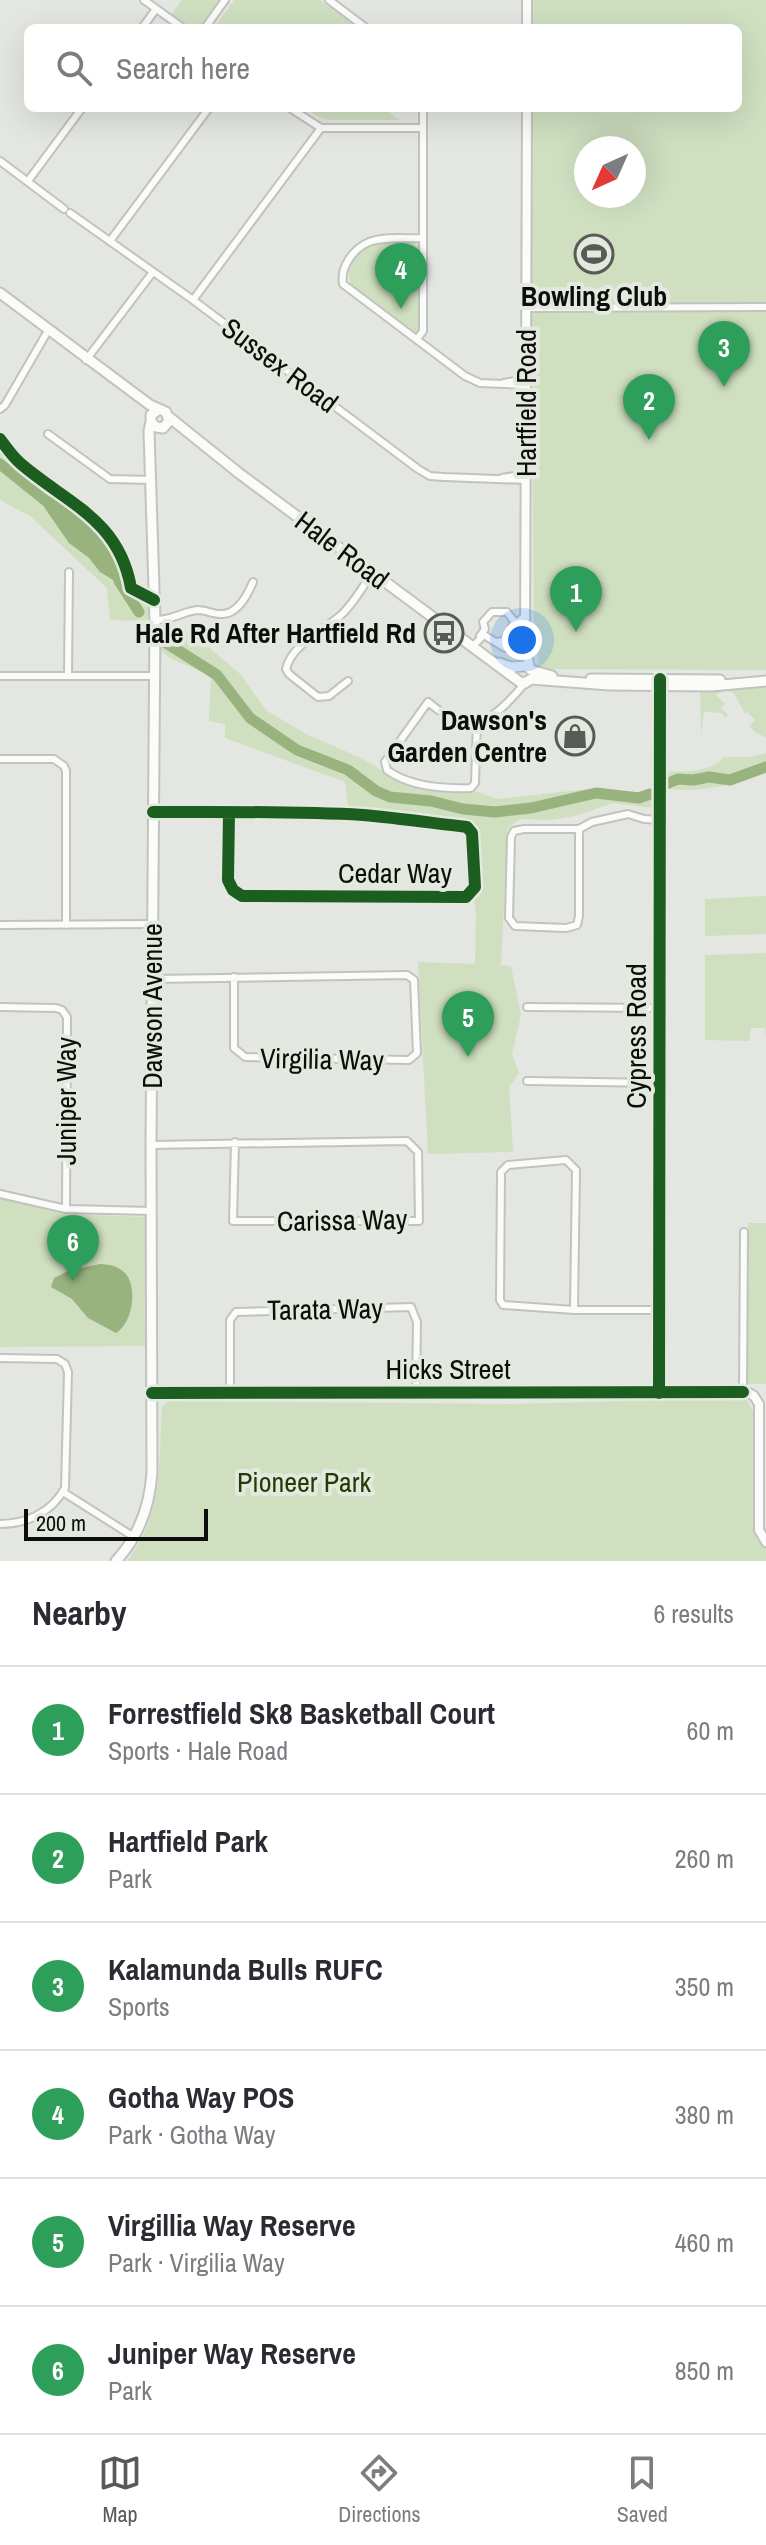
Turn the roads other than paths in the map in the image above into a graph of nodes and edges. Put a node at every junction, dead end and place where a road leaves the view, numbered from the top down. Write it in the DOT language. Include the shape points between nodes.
graph roads {
  1 [pos="144,0"];
  2 [pos="225,0"];
  3 [pos="329,0"];
  4 [pos="527,0"];
  5 [pos="156,9"];
  6 [pos="145,24"];
  7 [pos="177,24"];
  8 [pos="208,24"];
  9 [pos="361,24"];
  10 [pos="527,24"];
  11 [pos="79,112"];
  12 [pos="206,112"];
  13 [pos="296,112"];
  14 [pos="423,112"];
  15 [pos="527,112"];
  16 [pos="321,128"];
  17 [pos="423,128"];
  18 [pos="0,161"];
  19 [pos="28,181"];
  20 [pos="422,238"];
  21 [pos="110,241"];
  22 [pos="153,272"];
  23 [pos="0,295"];
  24 [pos="193,300"];
  25 [pos="766,307"];
  26 [pos="526,308"];
  27 [pos="48,330"];
  28 [pos="417,339"];
  29 [pos="87,359"];
  30 [pos="526,382"];
  31 [pos="0,409"];
  32 [pos="153,416"];
  33 [pos="166,424"];
  34 [pos="48,434"];
  35 [pos="151,442"];
  36 [pos="526,477"];
  37 [pos="151,480"];
  38 [pos="69,572"];
  39 [pos="372,573"];
  40 [pos="253,582"];
  41 [pos="155,620"];
  42 [pos="520,621"];
  43 [pos="480,636"];
  44 [pos="495,642"];
  45 [pos="473,646"];
  46 [pos="513,646"];
  47 [pos="526,648"];
  48 [pos="523,674"];
  49 [pos="0,676"];
  50 [pos="68,676"];
  51 [pos="154,676"];
  52 [pos="348,681"];
  53 [pos="766,681"];
  54 [pos="660,682"];
  55 [pos="477,721"];
  56 [pos="0,759"];
  57 [pos="70,759"];
  58 [pos="64,766"];
  59 [pos="153,812"];
  60 [pos="229,812"];
  61 [pos="660,820"];
  62 [pos="579,829"];
  63 [pos="152,924"];
  64 [pos="0,925"];
  65 [pos="66,925"];
  66 [pos="234,977"];
  67 [pos="153,979"];
  68 [pos="0,1007"];
  69 [pos="527,1007"];
  70 [pos="660,1008"];
  71 [pos="527,1081"];
  72 [pos="660,1083"];
  73 [pos="235,1142"];
  74 [pos="151,1145"];
  75 [pos="0,1194"];
  76 [pos="66,1209"];
  77 [pos="152,1211"];
  78 [pos="744,1232"];
  79 [pos="574,1310"];
  80 [pos="660,1310"];
  81 [pos="0,1358"];
  82 [pos="743,1392"];
  83 [pos="152,1393"];
  84 [pos="659,1393"];
  85 [pos="230,1394"];
  86 [pos="416,1394"];
  87 [pos="63,1492"];
  88 [pos="0,1524"];
  89 [pos="134,1537"];
  90 [pos="766,1542"];
  91 [pos="116,1561"];
  1 -- 5 [label="street"];
  2 -- 8 [label="street"];
  3 -- 9 [label="street"];
  4 -- 10 [label="street"];
  5 -- 6 [label="street"];
  5 -- 7 [label="street"];
  11 -- 19 [label="street"];
  12 -- 21 [label="street"];
  13 -- 16 [label="street"];
  14 -- 17 [label="street"];
  15 -- 26 [label="street, Hartfield Road"];
  16 -- 17 [label="street"];
  16 -- 24 [label="street"];
  17 -- 20 [label="street"];
  18 -- 19 [label="street, Sussex Road"];
  19 -- 21 [label="street, Sussex Road"];
  20 -- 28 [label="street" via="423,331"];
  20 -- 28 [label="street" via="369,242 347,262 342,275 343,284"];
  21 -- 22 [label="street, Sussex Road"];
  22 -- 24 [label="street, Sussex Road"];
  22 -- 29 [label="street"];
  23 -- 27 [label="main road"];
  24 -- 36 [label="street, Sussex Road" via="430,476"];
  25 -- 26 [label="street"];
  26 -- 30 [label="street, Hartfield Road"];
  27 -- 29 [label="main road"];
  27 -- 31 [label="street"];
  28 -- 30 [label="street" via="480,383"];
  29 -- 32 [label="main road"];
  30 -- 36 [label="street, Hartfield Road"];
  32 -- 33 [label="main road" via="156,427"];
  32 -- 33 [label="main road" via="166,412"];
  32 -- 35 [label="main road, Dawson Avenue"];
  33 -- 35 [label="main road"];
  33 -- 39 [label="main road, Hale Road" via="190,436"];
  34 -- 37 [label="street" via="110,479"];
  35 -- 37 [label="main road, Dawson Avenue"];
  36 -- 42 [label="street, Hartfield Road"];
  37 -- 41 [label="main road, Dawson Avenue"];
  38 -- 50 [label="street"];
  39 -- 45 [label="main road, Hale Road"];
  39 -- 52 [label="street" via="343,613 309,638 286,669 318,697 329,696"];
  40 -- 41 [label="street" via="228,613 197,610"];
  41 -- 51 [label="main road, Dawson Avenue"];
  42 -- 43 [label="street" via="507,612 492,612"];
  42 -- 44 [label="street" via="504,641"];
  42 -- 46 [label="street"];
  42 -- 47 [label="street, Hartfield Road"];
  43 -- 44 [label="street"];
  43 -- 45 [label="street"];
  44 -- 46 [label="street"];
  45 -- 48 [label="main road, Hale Road"];
  46 -- 47 [label="street"];
  47 -- 48 [label="street, Hartfield Road"];
  48 -- 54 [label="main road" via="582,684"];
  48 -- 55 [label="street" via="497,715"];
  49 -- 50 [label="street"];
  50 -- 51 [label="street"];
  51 -- 59 [label="main road, Dawson Avenue"];
  53 -- 54 [label="main road" via="711,686"];
  54 -- 61 [label="street, Cypress Road"];
  55 -- 55 [label="street" via="454,720 428,702 385,762 387,770 418,785 471,788"];
  56 -- 58 [label="street" via="54,759"];
  57 -- 58 [label="street"];
  58 -- 65 [label="street"];
  59 -- 60 [label="street, Cedar Way"];
  59 -- 63 [label="main road, Dawson Avenue"];
  60 -- 60 [label="street, Cedar Way" via="365,815 467,827 472,833 475,887 466,897 242,896 228,880"];
  61 -- 62 [label="street" via="618,815"];
  61 -- 70 [label="street, Cypress Road"];
  62 -- 62 [label="street" via="512,833 509,918 515,926 577,925"];
  63 -- 65 [label="street"];
  63 -- 67 [label="main road, Dawson Avenue"];
  64 -- 65 [label="street"];
  66 -- 66 [label="street, Virgilia Way" via="410,976 417,1053 409,1060 245,1057 234,1048"];
  66 -- 67 [label="street, Virgilia Way"];
  67 -- 74 [label="main road, Dawson Avenue"];
  68 -- 76 [label="street, Juniper Way" via="56,1008 67,1017"];
  69 -- 70 [label="street"];
  70 -- 72 [label="street, Cypress Road"];
  71 -- 72 [label="street"];
  72 -- 80 [label="street, Cypress Road"];
  73 -- 73 [label="street, Carissa Way" via="407,1141 418,1152 419,1221 233,1221"];
  73 -- 74 [label="street, Carissa Way"];
  74 -- 77 [label="main road, Dawson Avenue"];
  75 -- 76 [label="street, Juniper Way"];
  76 -- 77 [label="street, Juniper Way"];
  77 -- 83 [label="main road, Dawson Avenue"];
  78 -- 82 [label="street"];
  79 -- 79 [label="street" via="507,1307 500,1301 501,1172 508,1165 566,1160 576,1170"];
  79 -- 80 [label="street"];
  80 -- 84 [label="street, Cypress Road"];
  81 -- 87 [label="street" via="57,1359 67,1367"];
  82 -- 84 [label="street, Hicks Street"];
  82 -- 90 [label="street" via="759,1404 759,1530"];
  83 -- 85 [label="street, Hicks Street"];
  83 -- 89 [label="main road, Dawson Avenue" via="151,1486"];
  84 -- 86 [label="street, Hicks Street"];
  85 -- 86 [label="street, Hicks Street"];
  85 -- 86 [label="street, Tarata Way" via="230,1320 236,1312 411,1307 417,1322"];
  87 -- 88 [label="street" via="36,1517"];
  87 -- 89 [label="street"];
  89 -- 91 [label="main road, Dawson Avenue"];
}
